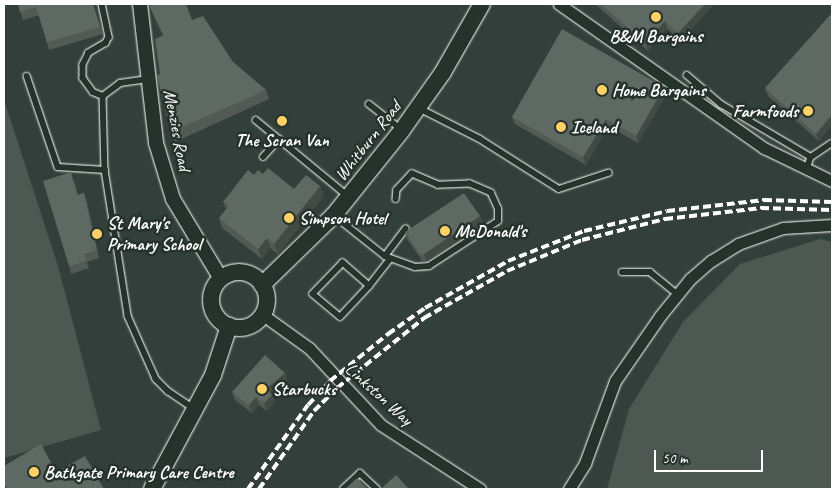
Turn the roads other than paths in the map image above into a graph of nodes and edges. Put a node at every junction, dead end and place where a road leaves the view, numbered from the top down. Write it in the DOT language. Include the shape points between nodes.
graph roads {
  1 [pos="102,4"];
  2 [pos="140,4"];
  3 [pos="482,4"];
  4 [pos="559,4"];
  5 [pos="687,75"];
  6 [pos="27,76"];
  7 [pos="148,79"];
  8 [pos="103,96"];
  9 [pos="369,104"];
  10 [pos="721,104"];
  11 [pos="419,108"];
  12 [pos="714,114"];
  13 [pos="256,120"];
  14 [pos="402,130"];
  15 [pos="279,139"];
  16 [pos="832,143"];
  17 [pos="263,157"];
  18 [pos="811,157"];
  19 [pos="105,170"];
  20 [pos="806,171"];
  21 [pos="608,174"];
  22 [pos="832,181"];
  23 [pos="350,197"];
  24 [pos="396,199"];
  25 [pos="334,215"];
  26 [pos="832,224"];
  27 [pos="405,229"];
  28 [pos="387,258"];
  29 [pos="622,272"];
  30 [pos="221,279"];
  31 [pos="262,285"];
  32 [pos="369,286"];
  33 [pos="677,294"];
  34 [pos="263,315"];
  35 [pos="229,326"];
  36 [pos="195,409"];
  37 [pos="152,489"];
  38 [pos="342,489"];
  39 [pos="377,489"];
  40 [pos="480,489"];
  41 [pos="569,489"];
  1 -- 8 [label="lane" via="109,37 106,43 89,52 83,65 83,78 93,92"];
  2 -- 7 [label="street, Menzies Road"];
  3 -- 11 [label="main road, Whitburn Road"];
  4 -- 12 [label="street"];
  5 -- 10 [label="lane"];
  6 -- 19 [label="lane" via="58,167"];
  7 -- 8 [label="lane" via="120,83"];
  7 -- 30 [label="street, Menzies Road" via="156,143 173,199"];
  8 -- 19 [label="lane"];
  9 -- 14 [label="lane"];
  10 -- 12 [label="lane"];
  10 -- 18 [label="lane"];
  11 -- 14 [label="main road, Whitburn Road"];
  11 -- 21 [label="lane" via="480,138 560,189"];
  12 -- 20 [label="street" via="764,148"];
  13 -- 15 [label="lane"];
  14 -- 23 [label="main road, Whitburn Road"];
  15 -- 17 [label="lane"];
  15 -- 23 [label="lane"];
  16 -- 18 [label="lane"];
  18 -- 20 [label="lane"];
  19 -- 36 [label="lane" via="128,316 156,379"];
  20 -- 22 [label="street"];
  23 -- 25 [label="main road, Whitburn Road"];
  24 -- 28 [label="lane" via="397,190 412,174 438,185 470,184 491,193 498,209 498,221 429,266 415,268"];
  25 -- 28 [label="lane"];
  25 -- 31 [label="main road, Whitburn Road"];
  26 -- 33 [label="street" via="783,228 738,244 711,261"];
  27 -- 28 [label="lane"];
  28 -- 32 [label="lane"];
  29 -- 33 [label="lane" via="650,272"];
  30 -- 31 [label="main road" via="238,272 248,274"];
  30 -- 35 [label="main road" via="215,287 212,305 215,314"];
  31 -- 34 [label="main road" via="267,300"];
  32 -- 32 [label="lane" via="340,317 313,294 343,263"];
  33 -- 41 [label="street" via="615,381 585,463"];
  34 -- 35 [label="main road" via="252,325"];
  34 -- 40 [label="street, Linkston Way" via="308,348 382,425"];
  35 -- 36 [label="main road" via="213,376"];
  36 -- 37 [label="main road"];
  38 -- 39 [label="lane" via="360,473"];
}
